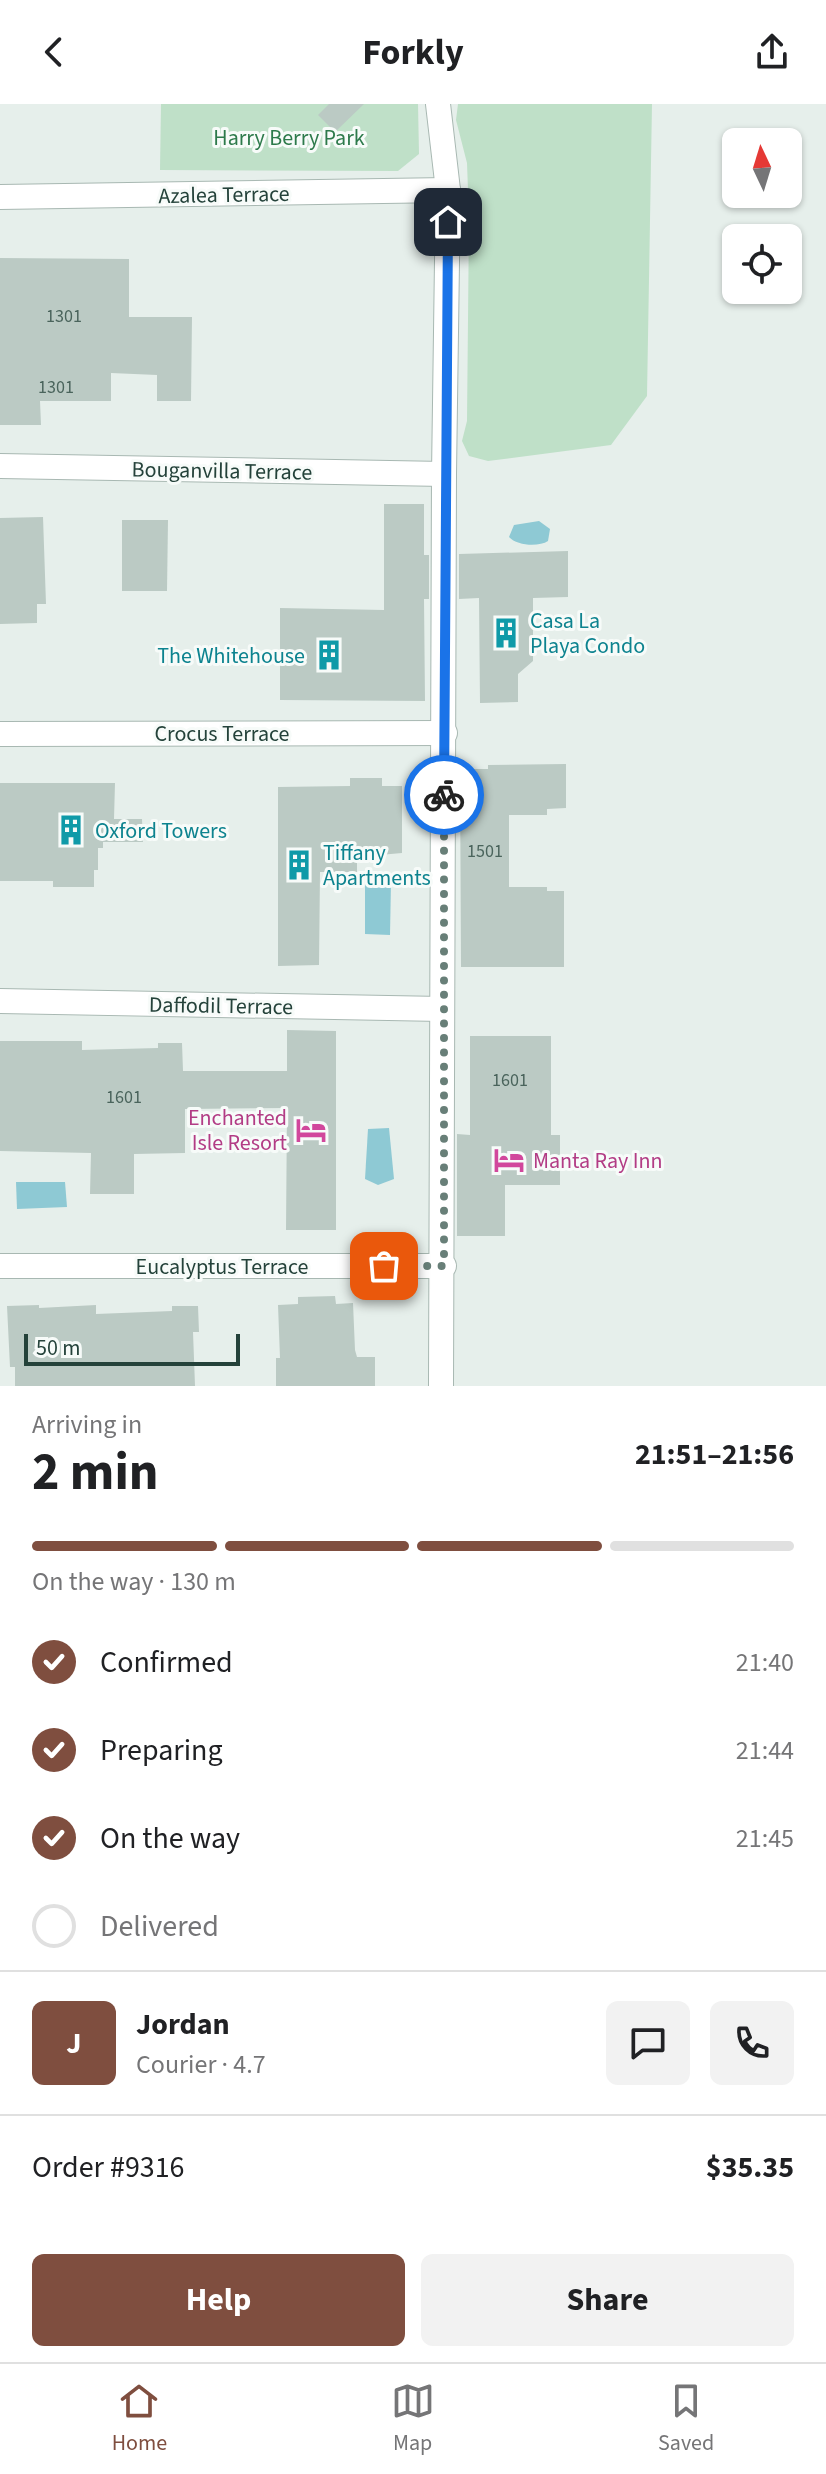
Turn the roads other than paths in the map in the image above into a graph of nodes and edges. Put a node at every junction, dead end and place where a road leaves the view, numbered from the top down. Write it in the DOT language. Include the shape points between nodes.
graph roads {
  1 [pos="438,104"];
  2 [pos="448,190"];
  3 [pos="0,197"];
  4 [pos="0,466"];
  5 [pos="444,474"];
  6 [pos="445,733"];
  7 [pos="0,734"];
  8 [pos="0,1001"];
  9 [pos="442,1009"];
  10 [pos="0,1266"];
  11 [pos="444,1266"];
  12 [pos="441,1386"];
  1 -- 2 [label="street"];
  2 -- 3 [label="street, Azalea Terrace"];
  2 -- 5 [label="street"];
  4 -- 5 [label="street, Bouganvilla Terrace"];
  5 -- 6 [label="street"];
  6 -- 7 [label="street, Crocus Terrace"];
  6 -- 9 [label="street"];
  8 -- 9 [label="street, Daffodil Terrace"];
  9 -- 11 [label="street"];
  10 -- 11 [label="street, Eucalyptus Terrace"];
  11 -- 12 [label="street"];
}
